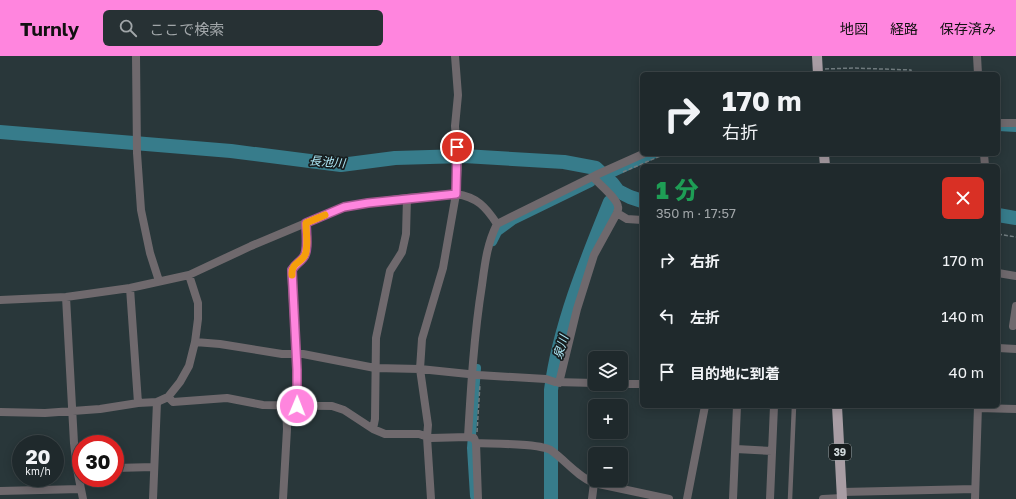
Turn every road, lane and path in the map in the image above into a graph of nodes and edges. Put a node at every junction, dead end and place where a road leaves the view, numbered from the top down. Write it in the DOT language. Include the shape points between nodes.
graph roads {
  1 [pos="136,56"];
  2 [pos="455,56"];
  3 [pos="817,56"];
  4 [pos="977,56"];
  5 [pos="818,71"];
  6 [pos="911,72"];
  7 [pos="978,72"];
  8 [pos="1000,122"];
  9 [pos="1016,123"];
  10 [pos="640,155"];
  11 [pos="660,156"];
  12 [pos="642,164"];
  13 [pos="640,165"];
  14 [pos="618,174"];
  15 [pos="594,176"];
  16 [pos="456,194"];
  17 [pos="407,198"];
  18 [pos="617,213"];
  19 [pos="640,220"];
  20 [pos="306,223"];
  21 [pos="497,224"];
  22 [pos="1000,234"];
  23 [pos="1016,237"];
  24 [pos="1000,273"];
  25 [pos="189,275"];
  26 [pos="1016,276"];
  27 [pos="159,281"];
  28 [pos="130,288"];
  29 [pos="66,297"];
  30 [pos="0,300"];
  31 [pos="1016,306"];
  32 [pos="1013,326"];
  33 [pos="195,342"];
  34 [pos="1000,348"];
  35 [pos="1016,349"];
  36 [pos="296,354"];
  37 [pos="375,368"];
  38 [pos="420,369"];
  39 [pos="476,375"];
  40 [pos="554,382"];
  41 [pos="588,383"];
  42 [pos="628,384"];
  43 [pos="640,384"];
  44 [pos="168,397"];
  45 [pos="157,402"];
  46 [pos="138,403"];
  47 [pos="286,406"];
  48 [pos="297,406"];
  49 [pos="704,408"];
  50 [pos="737,408"];
  51 [pos="774,408"];
  52 [pos="794,408"];
  53 [pos="837,408"];
  54 [pos="978,408"];
  55 [pos="997,408"];
  56 [pos="1016,409"];
  57 [pos="73,410"];
  58 [pos="0,412"];
  59 [pos="373,429"];
  60 [pos="74,435"];
  61 [pos="427,437"];
  62 [pos="472,439"];
  63 [pos="736,449"];
  64 [pos="772,451"];
  65 [pos="154,467"];
  66 [pos="124,468"];
  67 [pos="588,481"];
  68 [pos="594,487"];
  69 [pos="613,487"];
  70 [pos="81,489"];
  71 [pos="975,489"];
  72 [pos="0,491"];
  73 [pos="842,496"];
  74 [pos="83,499"];
  75 [pos="153,499"];
  76 [pos="283,499"];
  77 [pos="431,499"];
  78 [pos="478,499"];
  79 [pos="592,499"];
  80 [pos="669,499"];
  81 [pos="688,499"];
  82 [pos="733,499"];
  83 [pos="770,499"];
  84 [pos="790,499"];
  85 [pos="823,499"];
  86 [pos="975,499"];
  1 -- 27 [label="street" via="137,153 141,210 150,254"];
  2 -- 16 [label="street" via="458,95 455,126 458,164"];
  3 -- 5 [label="main road"];
  4 -- 7 [label="street"];
  5 -- 6 [label="path" via="853,68"];
  8 -- 9 [label="street"];
  10 -- 15 [label="street"];
  11 -- 12 [label="path"];
  13 -- 14 [label="path"];
  15 -- 18 [label="street" via="617,202"];
  15 -- 21 [label="street"];
  16 -- 17 [label="street"];
  16 -- 21 [label="street" via="468,195 481,203"];
  16 -- 38 [label="street" via="443,268 422,339"];
  17 -- 20 [label="street" via="344,207"];
  17 -- 37 [label="street" via="406,234 402,252 390,271 376,338"];
  18 -- 19 [label="street" via="627,219"];
  18 -- 40 [label="street" via="594,255"];
  20 -- 25 [label="street"];
  20 -- 36 [label="street" via="306,253 292,270"];
  21 -- 39 [label="street" via="490,237 477,317"];
  22 -- 23 [label="path"];
  24 -- 26 [label="street"];
  25 -- 27 [label="street"];
  25 -- 33 [label="street" via="198,304"];
  27 -- 28 [label="street"];
  28 -- 29 [label="street"];
  28 -- 46 [label="street"];
  29 -- 30 [label="street"];
  29 -- 57 [label="street"];
  31 -- 32 [label="street"];
  33 -- 36 [label="street"];
  33 -- 44 [label="street" via="189,366"];
  34 -- 35 [label="street"];
  36 -- 37 [label="street"];
  36 -- 48 [label="street"];
  37 -- 38 [label="street"];
  37 -- 59 [label="street"];
  38 -- 39 [label="street"];
  38 -- 61 [label="street" via="428,425"];
  39 -- 40 [label="street"];
  39 -- 62 [label="street"];
  39 -- 62 [label="path"];
  40 -- 41 [label="street"];
  42 -- 43 [label="street"];
  44 -- 45 [label="street"];
  44 -- 47 [label="street" via="173,402 227,398"];
  45 -- 46 [label="street"];
  45 -- 65 [label="street"];
  46 -- 57 [label="street"];
  47 -- 48 [label="street"];
  47 -- 76 [label="street"];
  48 -- 59 [label="street" via="332,406 344,410"];
  49 -- 81 [label="street"];
  50 -- 63 [label="street"];
  51 -- 64 [label="street"];
  52 -- 84 [label="lane"];
  53 -- 73 [label="main road, 39"];
  54 -- 71 [label="street"];
  55 -- 56 [label="street"];
  57 -- 58 [label="street" via="45,413"];
  57 -- 60 [label="street"];
  59 -- 61 [label="street" via="385,434 419,434"];
  61 -- 62 [label="street"];
  61 -- 77 [label="street"];
  62 -- 67 [label="street" via="550,450"];
  62 -- 78 [label="street"];
  63 -- 64 [label="street"];
  63 -- 82 [label="street"];
  64 -- 83 [label="street"];
  65 -- 66 [label="street"];
  65 -- 75 [label="street"];
  68 -- 79 [label="street"];
  69 -- 80 [label="street"];
  70 -- 72 [label="street"];
  70 -- 74 [label="street"];
  71 -- 73 [label="street"];
  71 -- 86 [label="street"];
  73 -- 85 [label="street"];
}
